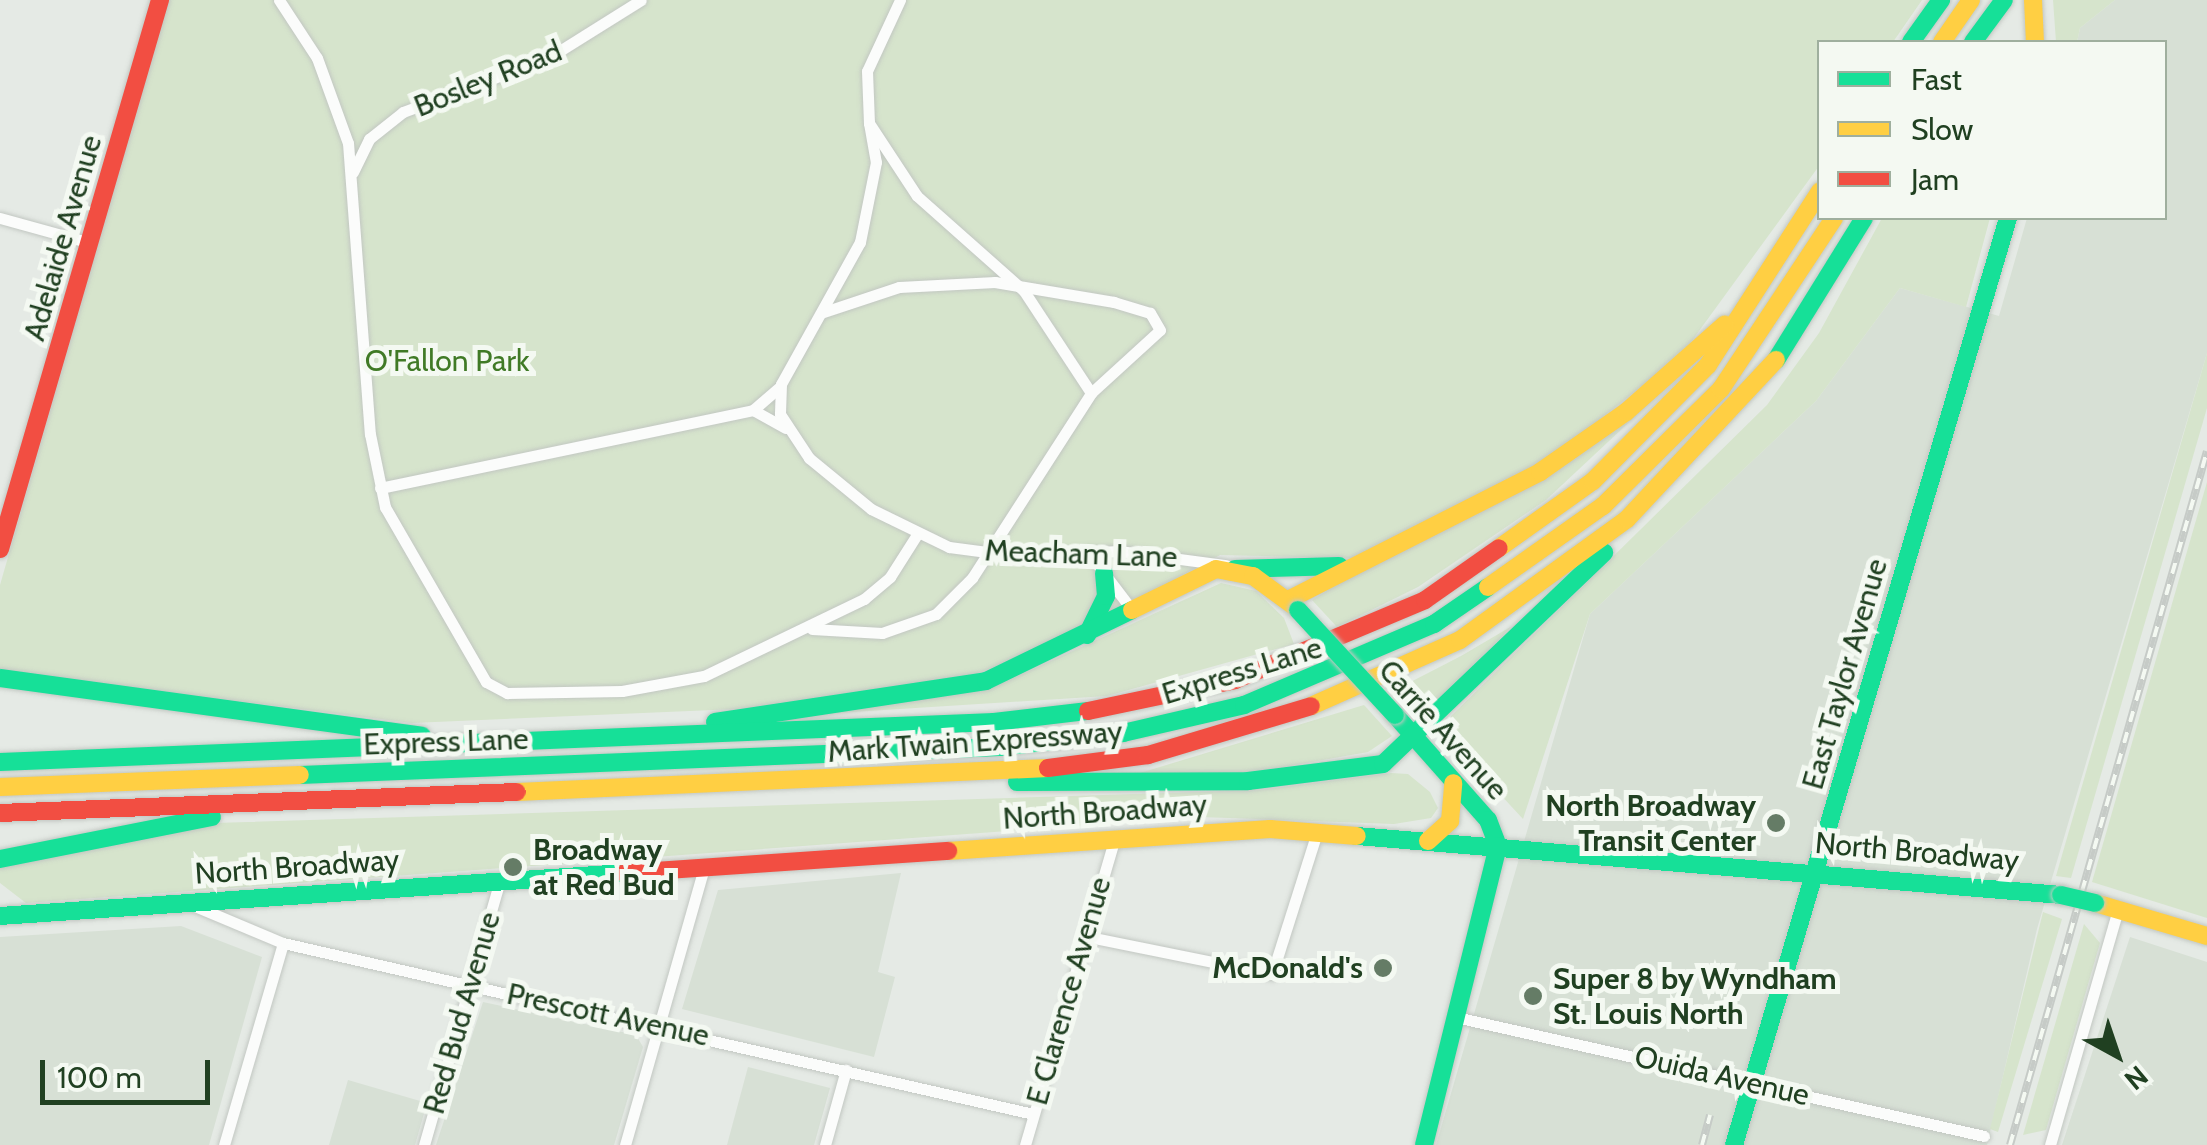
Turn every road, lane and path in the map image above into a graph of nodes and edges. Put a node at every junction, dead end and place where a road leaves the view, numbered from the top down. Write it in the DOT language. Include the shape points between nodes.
graph roads {
  1 [pos="160,0"];
  2 [pos="279,0"];
  3 [pos="641,0"];
  4 [pos="900,0"];
  5 [pos="1940,0"];
  6 [pos="1971,0"];
  7 [pos="2006,0"];
  8 [pos="2034,0"];
  9 [pos="2035,35"];
  10 [pos="1913,40"];
  11 [pos="1943,40"];
  12 [pos="1975,40"];
  13 [pos="869,123"];
  14 [pos="352,174"];
  15 [pos="1817,197"];
  16 [pos="0,218"];
  17 [pos="1833,220"];
  18 [pos="1863,220"];
  19 [pos="2007,220"];
  20 [pos="91,243"];
  21 [pos="1019,287"];
  22 [pos="1758,294"];
  23 [pos="821,313"];
  24 [pos="781,384"];
  25 [pos="1091,393"];
  26 [pos="752,410"];
  27 [pos="788,430"];
  28 [pos="380,488"];
  29 [pos="1659,490"];
  30 [pos="4,525"];
  31 [pos="916,536"];
  32 [pos="0,548"];
  33 [pos="1088,552"];
  34 [pos="988,554"];
  35 [pos="1352,565"];
  36 [pos="1234,569"];
  37 [pos="1104,573"];
  38 [pos="1293,605"];
  39 [pos="1132,610"];
  40 [pos="803,630"];
  41 [pos="1086,637"];
  42 [pos="0,678"];
  43 [pos="628,737"];
  44 [pos="1416,739"];
  45 [pos="464,744"];
  46 [pos="0,762"];
  47 [pos="965,776"];
  48 [pos="1453,783"];
  49 [pos="0,788"];
  50 [pos="294,802"];
  51 [pos="0,814"];
  52 [pos="1317,832"];
  53 [pos="1115,838"];
  54 [pos="1428,841"];
  55 [pos="1498,846"];
  56 [pos="0,859"];
  57 [pos="704,866"];
  58 [pos="1816,871"];
  59 [pos="500,880"];
  60 [pos="186,902"];
  61 [pos="2118,910"];
  62 [pos="0,916"];
  63 [pos="1084,936"];
  64 [pos="2207,936"];
  65 [pos="283,943"];
  66 [pos="472,985"];
  67 [pos="1460,1018"];
  68 [pos="659,1025"];
  69 [pos="846,1070"];
  70 [pos="1752,1083"];
  71 [pos="1034,1114"];
  72 [pos="1984,1136"];
  73 [pos="224,1145"];
  74 [pos="424,1145"];
  75 [pos="624,1145"];
  76 [pos="825,1145"];
  77 [pos="1025,1145"];
  78 [pos="1424,1145"];
  79 [pos="1734,1145"];
  80 [pos="2050,1145"];
  1 -- 20 [label="main road, Adelaide Avenue"];
  2 -- 14 [label="street" via="318,58"];
  3 -- 14 [label="street, Bosley Road" via="550,56 394,117 368,139"];
  4 -- 13 [label="street" via="867,70"];
  5 -- 10 [label="main road"];
  6 -- 11 [label="main road"];
  7 -- 12 [label="main road"];
  8 -- 9 [label="main road"];
  13 -- 21 [label="street" via="917,196"];
  13 -- 23 [label="street" via="871,204"];
  14 -- 28 [label="street" via="358,304"];
  15 -- 22 [label="main road, Mark Twain Expressway"];
  16 -- 20 [label="street"];
  17 -- 49 [label="main road, Express Lane" via="1721,389 1593,514 1434,624 1244,704 1123,733 986,748"];
  18 -- 29 [label="main road, Mark Twain Expressway" via="1772,367"];
  19 -- 58 [label="main road, East Taylor Avenue"];
  20 -- 30 [label="main road, Adelaide Avenue"];
  21 -- 23 [label="street" via="919,284"];
  21 -- 25 [label="street"];
  21 -- 25 [label="street" via="1150,313 1160,330"];
  22 -- 35 [label="main road" via="1570,453 1460,518"];
  22 -- 43 [label="main road, Mark Twain Expressway" via="1682,396 1562,507 1424,600 1312,653 1196,691 1075,714"];
  23 -- 24 [label="street"];
  24 -- 26 [label="street"];
  24 -- 27 [label="street"];
  25 -- 34 [label="street"];
  26 -- 27 [label="street"];
  26 -- 28 [label="street"];
  27 -- 31 [label="street, Meacham Lane" via="834,482"];
  28 -- 40 [label="street" via="417,573 498,690 669,686"];
  29 -- 44 [label="main road"];
  29 -- 47 [label="main road, Mark Twain Expressway" via="1530,596 1348,694 1162,752"];
  30 -- 32 [label="main road, Adelaide Avenue"];
  31 -- 34 [label="street, Meacham Lane"];
  31 -- 40 [label="street" via="880,587"];
  33 -- 34 [label="street, Meacham Lane"];
  33 -- 36 [label="street, Meacham Lane" via="1212,560"];
  33 -- 37 [label="street"];
  34 -- 40 [label="street" via="957,594 918,624 882,633"];
  35 -- 36 [label="main road"];
  35 -- 38 [label="main road"];
  36 -- 38 [label="main road, Carrie Avenue"];
  36 -- 39 [label="main road" via="1196,575"];
  37 -- 39 [label="street"];
  37 -- 41 [label="main road" via="1106,596"];
  38 -- 44 [label="main road, Carrie Avenue, bridge"];
  39 -- 41 [label="main road"];
  41 -- 43 [label="main road" via="1019,670 945,690"];
  42 -- 45 [label="main road"];
  43 -- 45 [label="main road, Mark Twain Expressway"];
  44 -- 47 [label="main road" via="1383,764 1286,779 1062,787"];
  44 -- 48 [label="main road, Carrie Avenue"];
  45 -- 46 [label="main road, Mark Twain Expressway"];
  47 -- 50 [label="main road, Mark Twain Expressway"];
  48 -- 54 [label="main road" via="1450,821"];
  48 -- 55 [label="main road, Carrie Avenue" via="1488,820"];
  50 -- 51 [label="main road, Mark Twain Expressway"];
  50 -- 56 [label="main road"];
  52 -- 53 [label="main road, North Broadway"];
  52 -- 54 [label="main road, North Broadway"];
  52 -- 63 [label="street" via="1272,974"];
  53 -- 57 [label="main road, North Broadway"];
  53 -- 63 [label="street, E Clarence Avenue"];
  54 -- 55 [label="main road, North Broadway"];
  55 -- 58 [label="main road, North Broadway"];
  55 -- 67 [label="main road, Carrie Avenue"];
  57 -- 59 [label="main road, North Broadway"];
  57 -- 68 [label="street"];
  58 -- 61 [label="main road, North Broadway, bridge" via="2061,896"];
  58 -- 70 [label="main road, East Taylor Avenue"];
  59 -- 60 [label="main road, North Broadway"];
  59 -- 66 [label="street, Red Bud Avenue"];
  60 -- 62 [label="main road, North Broadway"];
  60 -- 65 [label="street, Prescott Avenue"];
  61 -- 64 [label="main road, North Broadway"];
  61 -- 80 [label="street"];
  63 -- 71 [label="street, E Clarence Avenue"];
  65 -- 66 [label="street, Prescott Avenue"];
  65 -- 73 [label="street"];
  66 -- 68 [label="street, Prescott Avenue"];
  66 -- 74 [label="street, Red Bud Avenue"];
  67 -- 70 [label="street, Ouida Avenue"];
  67 -- 78 [label="main road, Carrie Avenue"];
  68 -- 69 [label="street, Prescott Avenue"];
  68 -- 75 [label="street"];
  69 -- 71 [label="street, Prescott Avenue"];
  69 -- 76 [label="street"];
  70 -- 72 [label="street, Ouida Avenue"];
  70 -- 79 [label="main road, East Taylor Avenue"];
  71 -- 77 [label="street, E Clarence Avenue"];
}
